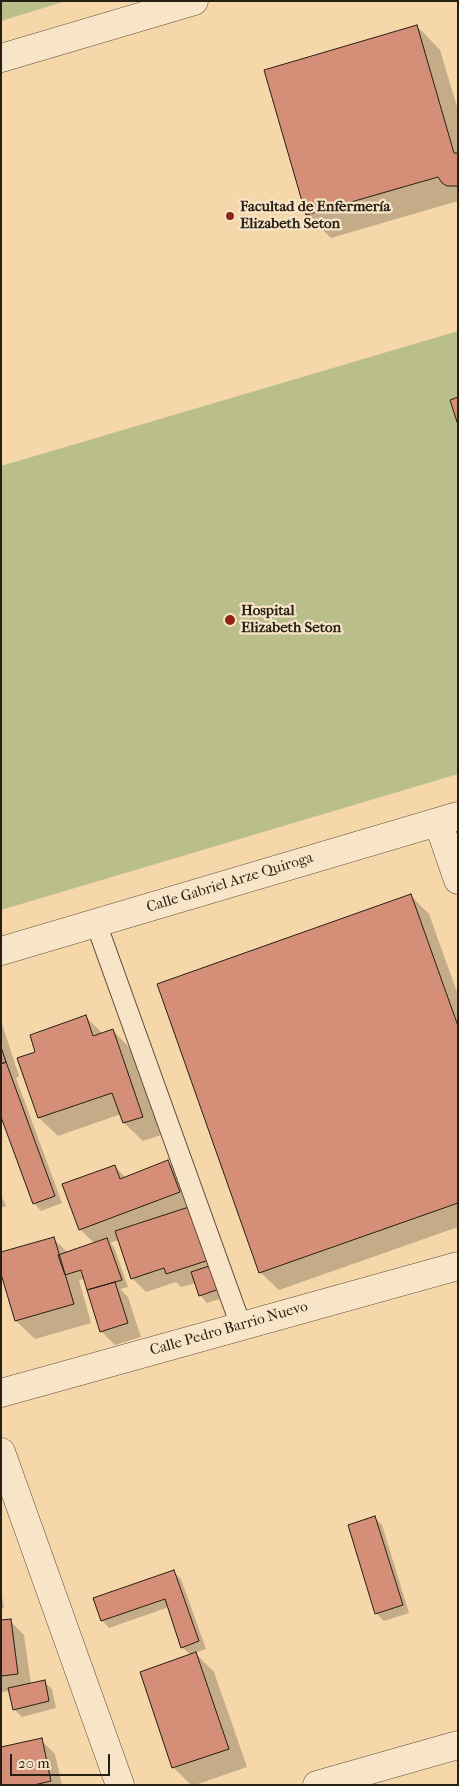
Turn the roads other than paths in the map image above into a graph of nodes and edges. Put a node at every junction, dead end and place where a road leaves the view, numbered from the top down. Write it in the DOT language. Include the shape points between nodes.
graph roads {
  1 [pos="194,1"];
  2 [pos="1,58"];
  3 [pos="448,819"];
  4 [pos="458,880"];
  5 [pos="96,923"];
  6 [pos="1,951"];
  7 [pos="458,1266"];
  8 [pos="241,1326"];
  9 [pos="1,1393"];
  10 [pos="1,1452"];
  11 [pos="458,1744"];
  12 [pos="120,1785"];
  13 [pos="316,1785"];
  1 -- 2 [label="street"];
  3 -- 4 [label="street"];
  3 -- 5 [label="street, Calle Gabriel Arze Quiroga"];
  5 -- 6 [label="street, Calle Gabriel Arze Quiroga"];
  5 -- 8 [label="lane"];
  7 -- 8 [label="street, Calle Pedro Barrio Nuevo"];
  8 -- 9 [label="street, Calle Pedro Barrio Nuevo"];
  10 -- 12 [label="street"];
  11 -- 13 [label="street"];
}
